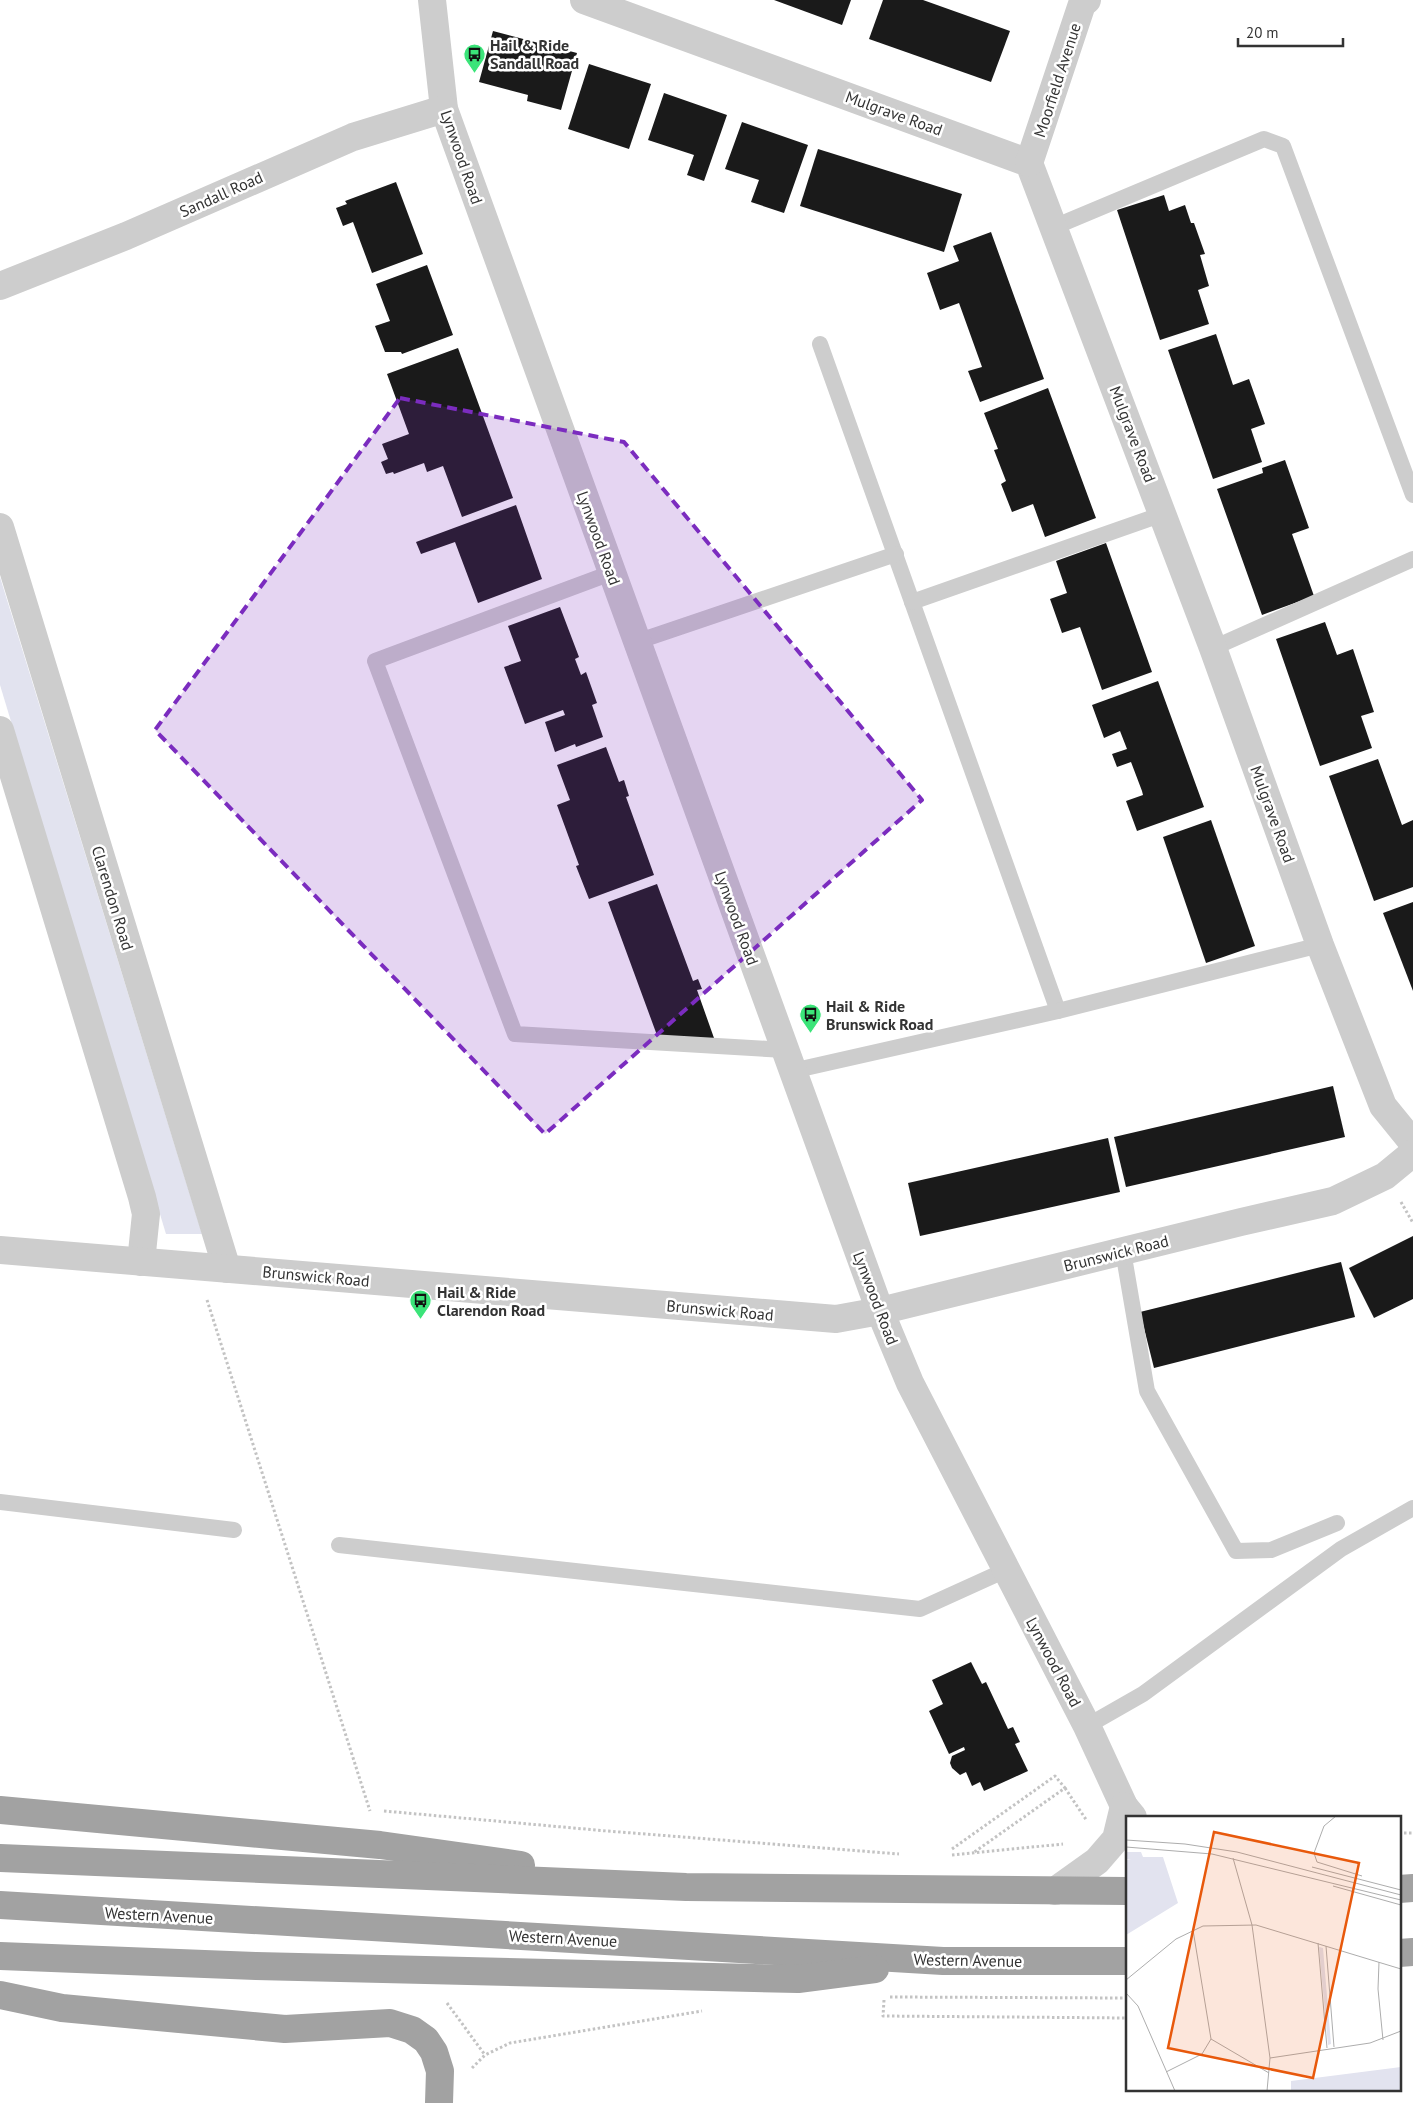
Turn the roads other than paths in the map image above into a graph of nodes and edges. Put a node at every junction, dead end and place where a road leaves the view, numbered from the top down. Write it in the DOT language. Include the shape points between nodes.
graph roads {
  1 [pos="432,0"];
  2 [pos="584,0"];
  3 [pos="1087,0"];
  4 [pos="444,109"];
  5 [pos="1029,163"];
  6 [pos="1054,227"];
  7 [pos="0,286"];
  8 [pos="820,344"];
  9 [pos="1413,495"];
  10 [pos="1163,514"];
  11 [pos="0,527"];
  12 [pos="896,554"];
  13 [pos="1413,559"];
  14 [pos="611,573"];
  15 [pos="912,602"];
  16 [pos="636,642"];
  17 [pos="1214,648"];
  18 [pos="0,730"];
  19 [pos="1320,945"];
  20 [pos="1058,1011"];
  21 [pos="789,1061"];
  22 [pos="1413,1144"];
  23 [pos="1413,1153"];
  24 [pos="0,1250"];
  25 [pos="1123,1251"];
  26 [pos="142,1262"];
  27 [pos="227,1269"];
  28 [pos="880,1312"];
  29 [pos="0,1502"];
  30 [pos="1413,1508"];
  31 [pos="1337,1522"];
  32 [pos="234,1530"];
  33 [pos="338,1545"];
  34 [pos="1006,1570"];
  35 [pos="1087,1726"];
  36 [pos="0,1810"];
  37 [pos="1129,1811"];
  38 [pos="1126,1818"];
  39 [pos="0,1858"];
  40 [pos="686,1887"];
  41 [pos="1413,1888"];
  42 [pos="1400,1889"];
  43 [pos="1055,1890"];
  44 [pos="1126,1891"];
  45 [pos="0,1905"];
  46 [pos="1413,1952"];
  47 [pos="1400,1954"];
  48 [pos="0,1956"];
  49 [pos="943,1961"];
  50 [pos="1126,1961"];
  51 [pos="0,1995"];
  52 [pos="439,2103"];
  1 -- 4 [label="street, Lynwood Road"];
  2 -- 5 [label="street, Mulgrave Road"];
  3 -- 5 [label="street, Moorfield Avenue" via="1082,4"];
  4 -- 7 [label="street, Sandall Road" via="352,137 126,236"];
  4 -- 14 [label="street, Lynwood Road"];
  5 -- 6 [label="street, Mulgrave Road"];
  6 -- 9 [label="lane" via="1264,138 1283,146"];
  6 -- 10 [label="street, Mulgrave Road"];
  8 -- 12 [label="lane"];
  10 -- 15 [label="lane"];
  10 -- 17 [label="street, Mulgrave Road"];
  11 -- 27 [label="street, Clarendon Road"];
  12 -- 15 [label="lane"];
  12 -- 16 [label="lane"];
  13 -- 17 [label="lane"];
  14 -- 16 [label="street, Lynwood Road"];
  14 -- 21 [label="lane" via="375,661 515,1034"];
  15 -- 20 [label="lane"];
  16 -- 21 [label="street, Lynwood Road"];
  17 -- 19 [label="street, Mulgrave Road"];
  18 -- 26 [label="street" via="142,1196 146,1214"];
  19 -- 20 [label="lane"];
  19 -- 22 [label="street, Mulgrave Road" via="1383,1106"];
  20 -- 21 [label="lane"];
  21 -- 28 [label="street, Lynwood Road"];
  23 -- 25 [label="street, Brunswick Road" via="1384,1176 1333,1202"];
  24 -- 26 [label="street, Brunswick Road"];
  25 -- 28 [label="street, Brunswick Road"];
  25 -- 31 [label="lane" via="1147,1391 1236,1551 1271,1550"];
  26 -- 27 [label="street, Brunswick Road"];
  27 -- 28 [label="street, Brunswick Road" via="836,1319"];
  28 -- 34 [label="street, Lynwood Road" via="910,1383"];
  29 -- 32 [label="lane"];
  30 -- 35 [label="lane" via="1341,1549 1143,1694"];
  33 -- 34 [label="lane" via="920,1609"];
  34 -- 35 [label="street, Lynwood Road"];
  35 -- 37 [label="street, Lynwood Road"];
  36 -- 40 [label="highway" via="380,1845"];
  38 -- 43 [label="street, Lynwood Road" via="1116,1840 1098,1861"];
  39 -- 40 [label="highway"];
  40 -- 43 [label="highway"];
  41 -- 42 [label="highway"];
  43 -- 44 [label="highway"];
  45 -- 49 [label="highway, Western Avenue"];
  46 -- 47 [label="highway"];
  48 -- 49 [label="highway" via="798,1979"];
  49 -- 50 [label="highway, Western Avenue"];
  51 -- 52 [label="highway" via="62,2008 285,2029 390,2023 412,2030 426,2040 434,2052 440,2071"];
}
